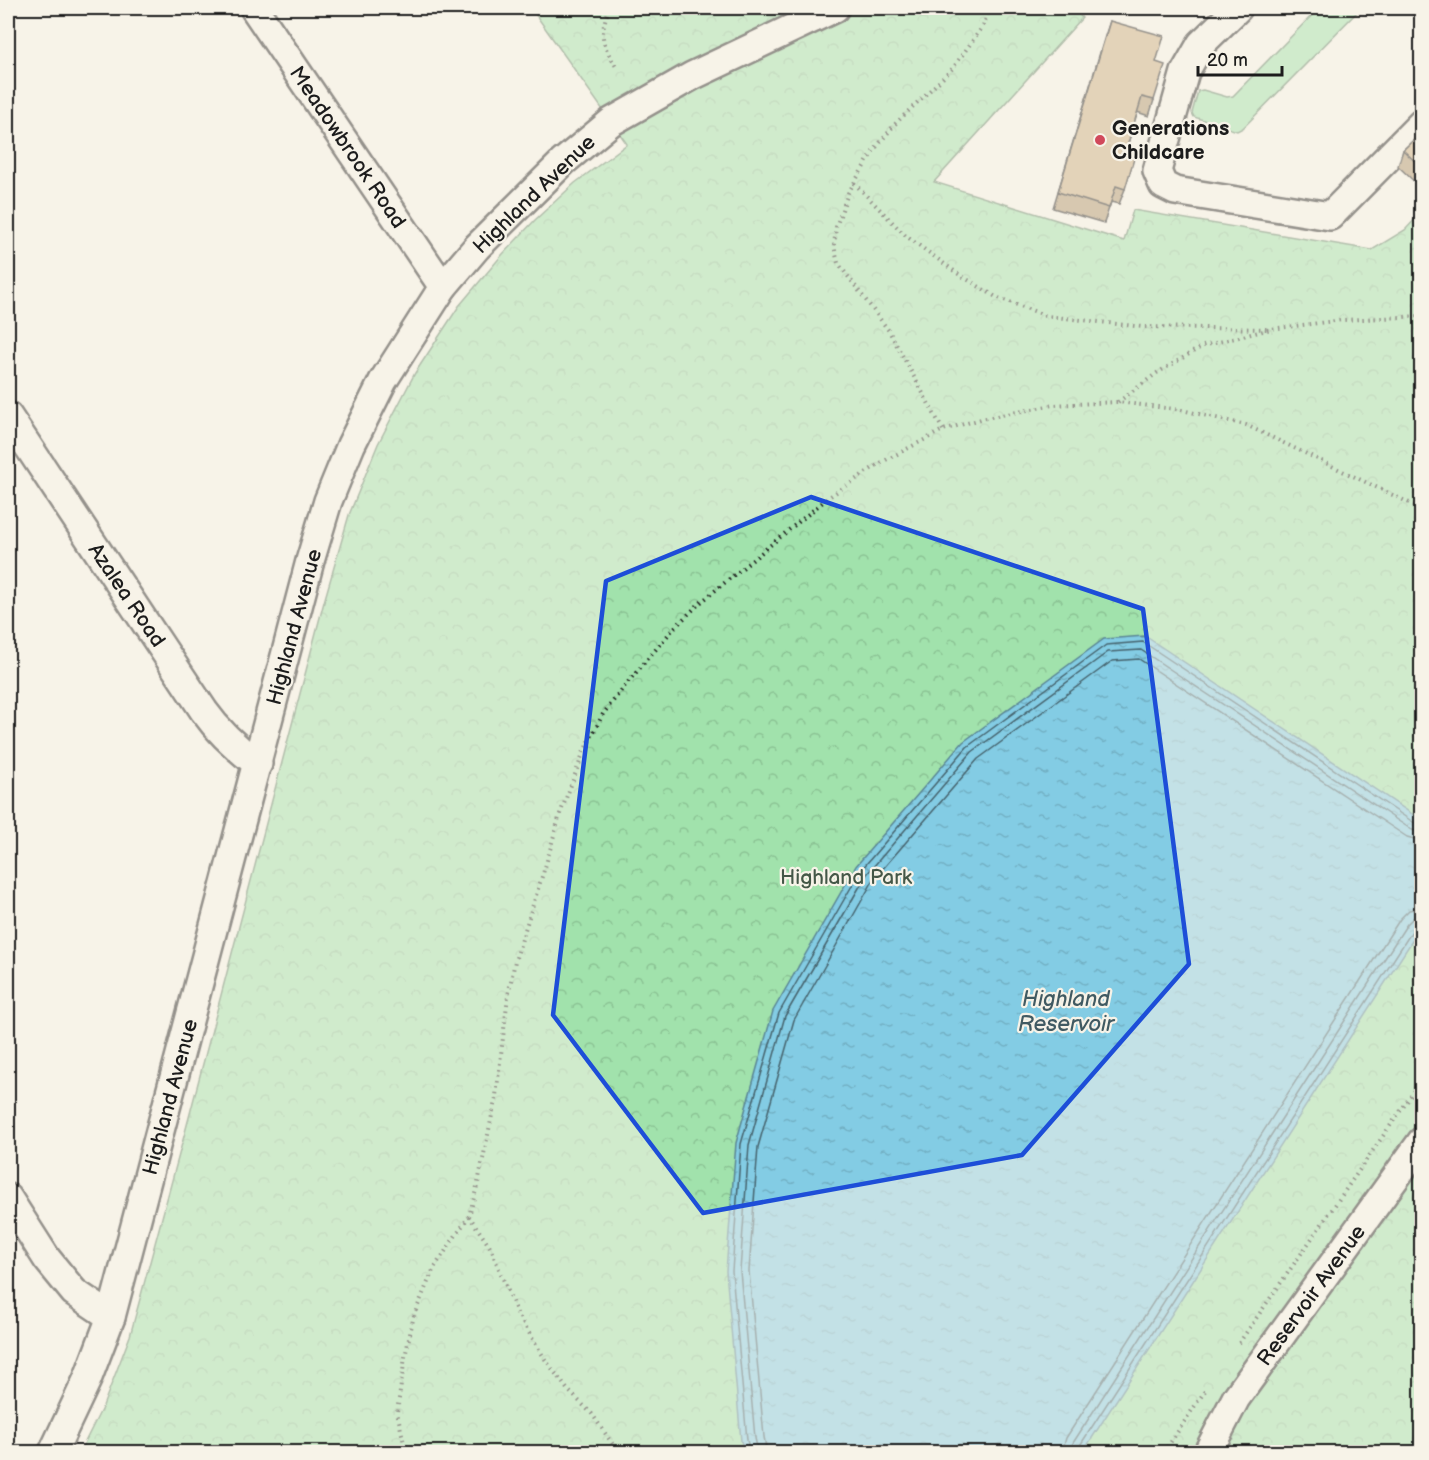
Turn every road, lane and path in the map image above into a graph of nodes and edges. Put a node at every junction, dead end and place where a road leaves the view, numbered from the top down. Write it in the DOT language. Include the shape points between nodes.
graph roads {
  1 [pos="254,8"];
  2 [pos="609,8"];
  3 [pos="835,8"];
  4 [pos="990,8"];
  5 [pos="1238,8"];
  6 [pos="617,68"];
  7 [pos="1422,123"];
  8 [pos="854,183"];
  9 [pos="443,287"];
  10 [pos="1422,316"];
  11 [pos="1271,329"];
  12 [pos="1118,402"];
  13 [pos="8,416"];
  14 [pos="944,430"];
  15 [pos="1422,509"];
  16 [pos="258,764"];
  17 [pos="1422,1080"];
  18 [pos="1422,1141"];
  19 [pos="8,1198"];
  20 [pos="469,1216"];
  21 [pos="111,1317"];
  22 [pos="1236,1348"];
  23 [pos="1209,1387"];
  24 [pos="53,1452"];
  25 [pos="406,1452"];
  26 [pos="618,1452"];
  27 [pos="1164,1452"];
  28 [pos="1208,1452"];
  1 -- 9 [label="street, Meadowbrook Road"];
  2 -- 6 [label="path" via="602,42"];
  3 -- 9 [label="street, Highland Avenue" via="692,76 611,122 522,200"];
  4 -- 8 [label="path" via="983,26 953,68 896,123"];
  5 -- 7 [label="street" via="1201,44 1185,72 1157,171 1163,185 1175,191 1330,216"];
  8 -- 11 [label="path" via="906,236 957,273 996,297 1047,316 1143,327"];
  8 -- 14 [label="path" via="836,227 834,246 838,262 889,331"];
  9 -- 16 [label="street, Highland Avenue" via="383,381 328,501"];
  10 -- 11 [label="path"];
  11 -- 12 [label="path" via="1203,346"];
  12 -- 14 [label="path" via="1053,405 981,418"];
  12 -- 15 [label="path" via="1182,410 1246,425"];
  13 -- 16 [label="street, Azalea Road" via="204,711 225,738"];
  14 -- 20 [label="path" via="882,462 829,497 728,578 674,628 603,714 570,783 515,961 494,1107"];
  16 -- 21 [label="street, Highland Avenue"];
  17 -- 22 [label="path"];
  18 -- 28 [label="street, Reservoir Avenue" via="1236,1398"];
  19 -- 21 [label="street" via="47,1259 74,1292"];
  20 -- 25 [label="path" via="434,1268 414,1316 397,1412"];
  20 -- 26 [label="path" via="490,1247 517,1312 545,1359 592,1414"];
  21 -- 24 [label="street, Highland Avenue"];
  23 -- 27 [label="path"];
}
